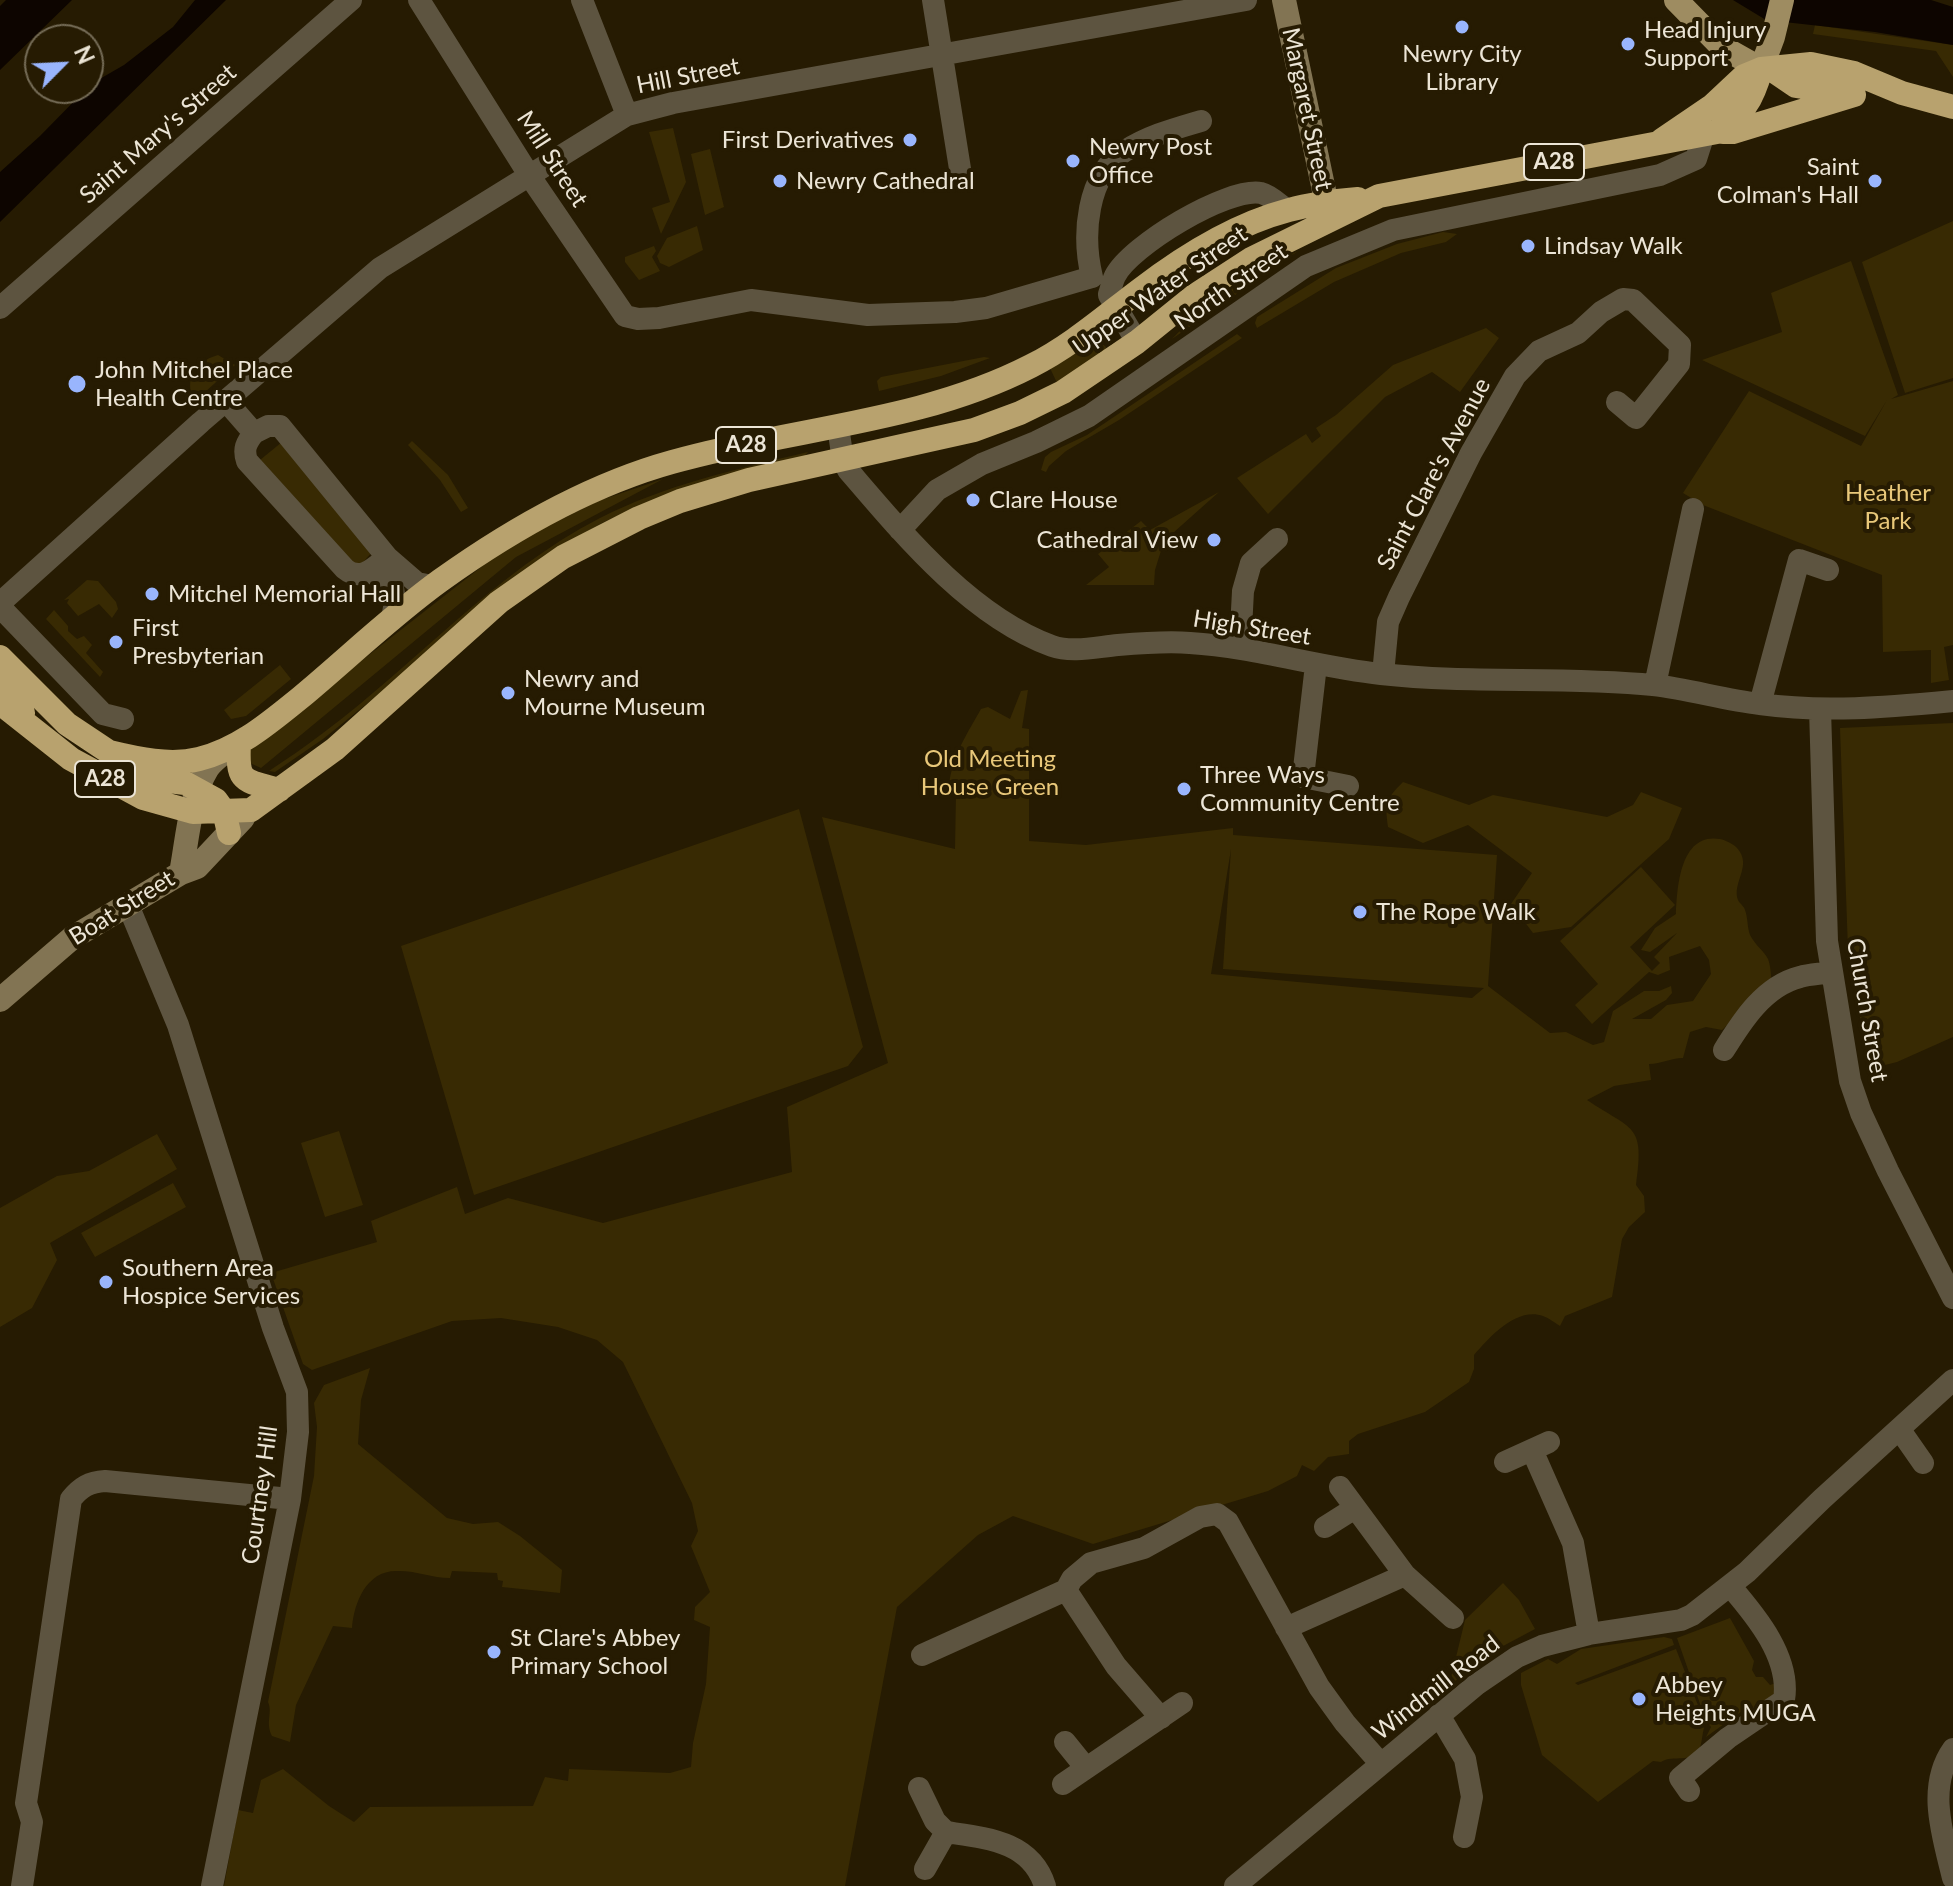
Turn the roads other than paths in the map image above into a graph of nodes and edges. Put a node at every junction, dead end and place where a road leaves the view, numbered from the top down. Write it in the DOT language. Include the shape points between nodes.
graph roads {
  1 [pos="351,0"];
  2 [pos="419,0"];
  3 [pos="582,0"];
  4 [pos="933,0"];
  5 [pos="1246,0"];
  6 [pos="1284,0"];
  7 [pos="1676,0"];
  8 [pos="1782,0"];
  9 [pos="943,54"];
  10 [pos="1766,69"];
  11 [pos="1902,93"];
  12 [pos="1854,95"];
  13 [pos="1953,107"];
  14 [pos="627,115"];
  15 [pos="1201,121"];
  16 [pos="1705,129"];
  17 [pos="529,175"];
  18 [pos="961,175"];
  19 [pos="1287,210"];
  20 [pos="1328,211"];
  21 [pos="1092,277"];
  22 [pos="1112,301"];
  23 [pos="0,308"];
  24 [pos="1137,342"];
  25 [pos="226,401"];
  26 [pos="1617,402"];
  27 [pos="838,426"];
  28 [pos="254,433"];
  29 [pos="843,461"];
  30 [pos="1693,509"];
  31 [pos="900,530"];
  32 [pos="1277,539"];
  33 [pos="378,564"];
  34 [pos="1828,570"];
  35 [pos="432,586"];
  36 [pos="3,598"];
  37 [pos="392,620"];
  38 [pos="1240,648"];
  39 [pos="0,657"];
  40 [pos="1316,665"];
  41 [pos="1383,674"];
  42 [pos="0,682"];
  43 [pos="1655,685"];
  44 [pos="1953,701"];
  45 [pos="0,703"];
  46 [pos="1760,704"];
  47 [pos="1820,709"];
  48 [pos="0,714"];
  49 [pos="123,719"];
  50 [pos="27,727"];
  51 [pos="232,747"];
  52 [pos="109,752"];
  53 [pos="1348,786"];
  54 [pos="279,790"];
  55 [pos="196,801"];
  56 [pos="226,822"];
  57 [pos="181,873"];
  58 [pos="128,905"];
  59 [pos="1831,972"];
  60 [pos="4,990"];
  61 [pos="1724,1050"];
  62 [pos="1953,1298"];
  63 [pos="1953,1380"];
  64 [pos="1900,1430"];
  65 [pos="1505,1462"];
  66 [pos="1923,1463"];
  67 [pos="1340,1487"];
  68 [pos="290,1499"];
  69 [pos="1355,1508"];
  70 [pos="1325,1527"];
  71 [pos="1405,1575"];
  72 [pos="1731,1587"];
  73 [pos="1066,1590"];
  74 [pos="1453,1618"];
  75 [pos="1286,1628"];
  76 [pos="1589,1634"];
  77 [pos="922,1655"];
  78 [pos="1182,1703"];
  79 [pos="1439,1715"];
  80 [pos="1161,1718"];
  81 [pos="1065,1742"];
  82 [pos="1953,1749"];
  83 [pos="1381,1764"];
  84 [pos="1086,1768"];
  85 [pos="1063,1784"];
  86 [pos="919,1788"];
  87 [pos="1689,1791"];
  88 [pos="946,1832"];
  89 [pos="1464,1837"];
  90 [pos="925,1869"];
  91 [pos="1953,1878"];
  92 [pos="22,1886"];
  93 [pos="212,1886"];
  94 [pos="1045,1886"];
  95 [pos="1235,1886"];
  1 -- 23 [label="street, Saint Mary's Street"];
  2 -- 17 [label="street, Mill Street"];
  3 -- 14 [label="street"];
  4 -- 9 [label="street"];
  5 -- 9 [label="street, Hill Street"];
  6 -- 20 [label="street, Margaret Street"];
  7 -- 10 [label="main road" via="1722,47"];
  8 -- 10 [label="main road"];
  9 -- 14 [label="street, Hill Street"];
  9 -- 18 [label="street"];
  10 -- 11 [label="highway, A28" via="1811,64 1854,73"];
  10 -- 12 [label="highway, A28" via="1796,86"];
  10 -- 16 [label="highway, Upper Water Street / A28" via="1744,76 1712,106"];
  11 -- 12 [label="highway, A28"];
  11 -- 13 [label="highway, A28"];
  12 -- 16 [label="highway, A28" via="1733,132"];
  14 -- 17 [label="street, Hill Street"];
  15 -- 21 [label="street" via="1157,134 1108,166 1095,189 1088,221"];
  16 -- 20 [label="highway, Upper Water Street / A28"];
  16 -- 31 [label="street, North Street" via="1696,159 1660,175 1393,230 1306,266 1089,416 937,490"];
  17 -- 21 [label="street, Mill Street" via="625,316 638,319 751,300 868,315 955,312"];
  17 -- 25 [label="street, Hill Street" via="380,268"];
  19 -- 20 [label="highway, A28"];
  19 -- 22 [label="highway, A28" via="1208,244"];
  19 -- 22 [label="street" via="1262,193 1238,195 1171,225 1115,275"];
  20 -- 24 [label="highway, Upper Water Street / A28" via="1194,296"];
  21 -- 22 [label="street"];
  22 -- 24 [label="street"];
  22 -- 27 [label="highway, A28" via="1069,344 1029,367 961,395"];
  24 -- 29 [label="highway, Upper Water Street / A28" via="1063,392 1020,413 974,430"];
  25 -- 28 [label="street"];
  25 -- 36 [label="street, Hill Street"];
  26 -- 41 [label="street, Saint Clare's Avenue" via="1636,418 1679,364 1680,345 1633,300 1623,299 1578,333 1539,351 1515,376 1399,597 1388,622"];
  27 -- 29 [label="street, High Street"];
  27 -- 35 [label="highway, A28" via="710,453 596,490 517,530"];
  28 -- 33 [label="street" via="280,426"];
  28 -- 33 [label="street" via="246,442 247,461 345,569 360,575"];
  29 -- 31 [label="street, High Street"];
  29 -- 54 [label="highway, A28" via="680,501 563,557 499,602 335,749"];
  30 -- 43 [label="street"];
  31 -- 38 [label="street, High Street" via="990,614 1055,647 1173,642"];
  32 -- 38 [label="street" via="1251,563 1243,591"];
  33 -- 35 [label="street"];
  33 -- 37 [label="street" via="393,588"];
  34 -- 46 [label="street" via="1799,560"];
  35 -- 37 [label="highway, A28"];
  36 -- 49 [label="street" via="103,714"];
  37 -- 51 [label="highway, A28" via="259,731"];
  38 -- 40 [label="street, High Street"];
  39 -- 52 [label="highway, A28" via="67,724"];
  40 -- 41 [label="street, High Street"];
  40 -- 53 [label="street" via="1303,777"];
  41 -- 43 [label="street, High Street"];
  42 -- 50 [label="highway" via="22,710"];
  43 -- 46 [label="street, High Street"];
  44 -- 47 [label="street, High Street"];
  45 -- 50 [label="highway, A28"];
  46 -- 47 [label="street, High Street"];
  47 -- 59 [label="street, Church Street"];
  48 -- 50 [label="highway, A28"];
  50 -- 55 [label="highway, A28" via="71,759 143,798"];
  51 -- 52 [label="highway, A28" via="186,761 147,761"];
  51 -- 54 [label="highway" via="247,781"];
  51 -- 55 [label="street, Boat Street" via="208,766"];
  52 -- 55 [label="highway" via="144,778 185,783"];
  54 -- 56 [label="highway, A28"];
  55 -- 56 [label="highway, A28"];
  55 -- 57 [label="street, Boat Street"];
  56 -- 57 [label="street" via="197,867"];
  57 -- 58 [label="street, Boat Street"];
  58 -- 60 [label="street, Boat Street" via="72,938"];
  58 -- 68 [label="street, Courtney Hill" via="178,1025 297,1392"];
  59 -- 61 [label="street" via="1797,977 1775,990 1748,1012"];
  59 -- 62 [label="street, Church Street" via="1850,1081 1861,1113"];
  63 -- 64 [label="street, Windmill Road"];
  64 -- 66 [label="street"];
  64 -- 72 [label="street, Windmill Road"];
  65 -- 76 [label="street" via="1540,1446 1573,1543"];
  67 -- 69 [label="street"];
  68 -- 92 [label="street" via="93,1481 71,1499 26,1803 32,1822"];
  68 -- 93 [label="street, Courtney Hill"];
  69 -- 70 [label="street"];
  69 -- 71 [label="street"];
  71 -- 74 [label="street"];
  71 -- 75 [label="street"];
  72 -- 76 [label="street, Windmill Road" via="1681,1620"];
  72 -- 87 [label="street" via="1774,1649 1784,1700 1680,1778"];
  73 -- 75 [label="street" via="1091,1563 1144,1548 1200,1517 1217,1514 1228,1522"];
  73 -- 77 [label="street"];
  73 -- 80 [label="street" via="1116,1666"];
  75 -- 83 [label="street" via="1319,1687"];
  76 -- 79 [label="street, Windmill Road" via="1517,1657"];
  78 -- 80 [label="street"];
  79 -- 83 [label="street, Windmill Road"];
  79 -- 89 [label="street" via="1465,1759 1472,1797"];
  80 -- 84 [label="street"];
  81 -- 84 [label="street"];
  82 -- 91 [label="street" via="1944,1761 1938,1789"];
  83 -- 95 [label="street, Windmill Road"];
  84 -- 85 [label="street"];
  86 -- 88 [label="street"];
  88 -- 90 [label="street"];
  88 -- 94 [label="street" via="991,1838 1034,1860"];
}
